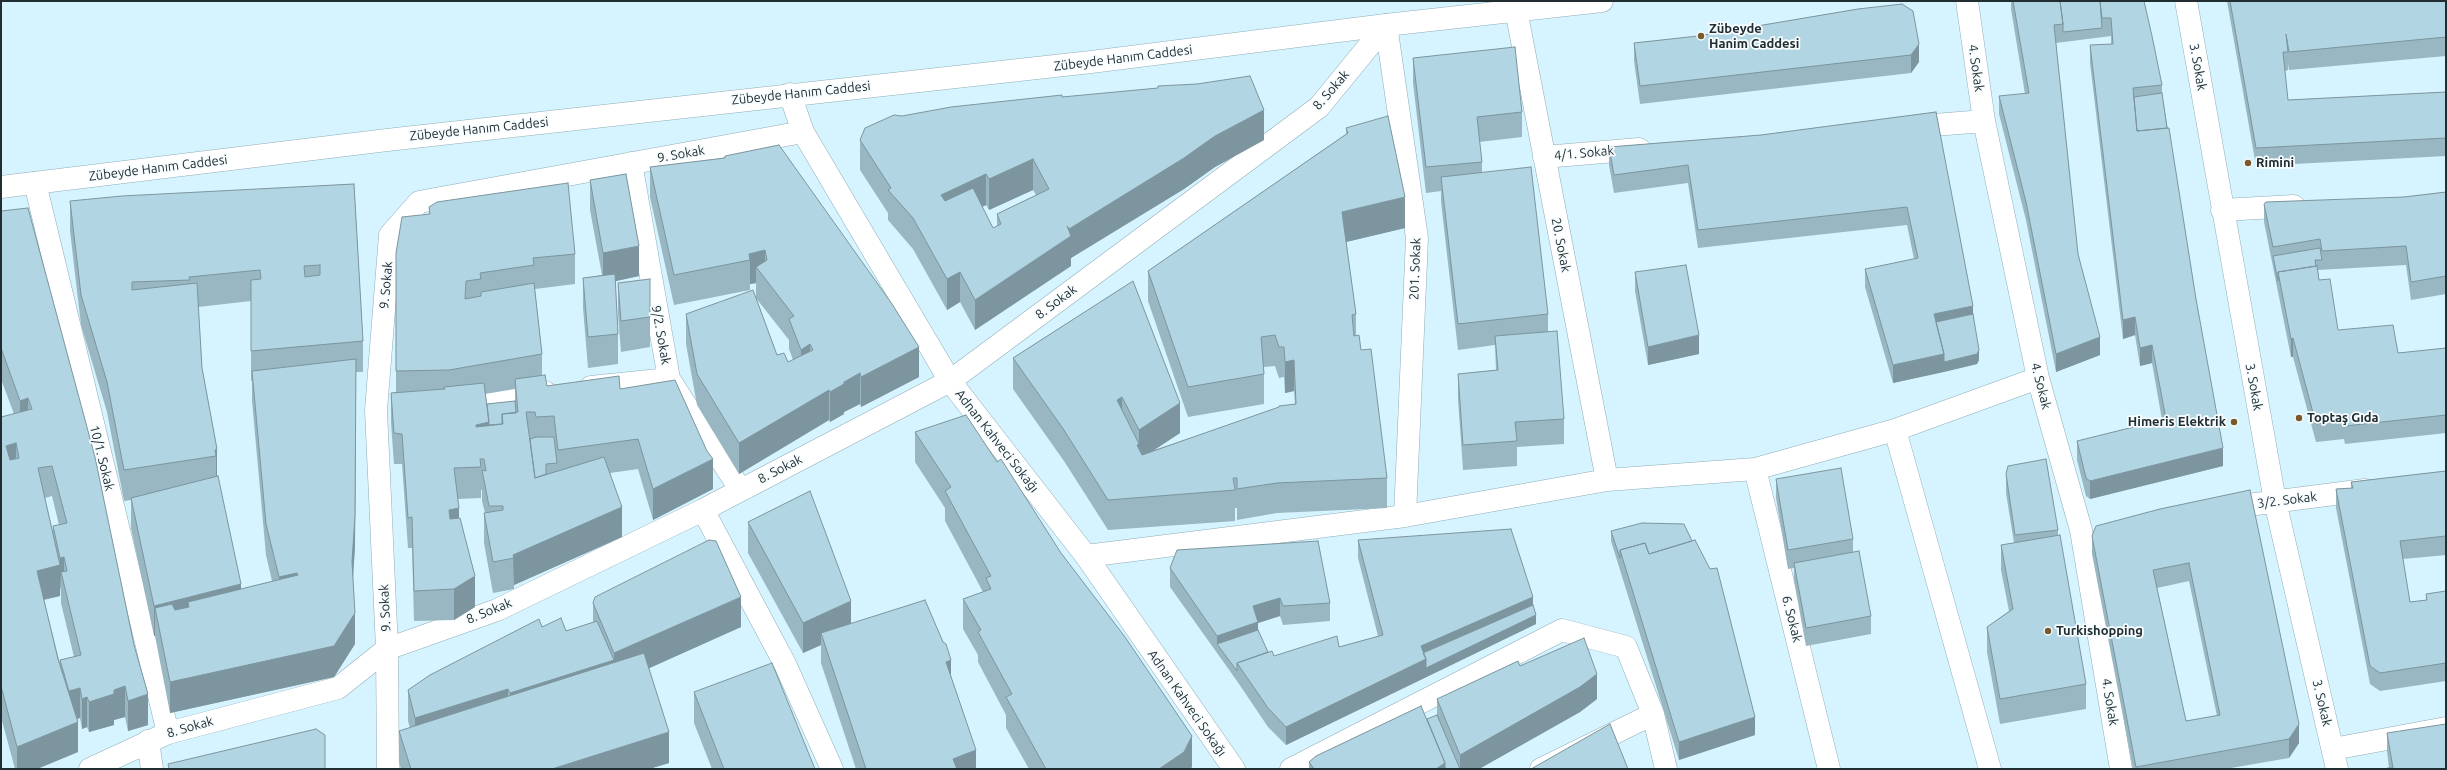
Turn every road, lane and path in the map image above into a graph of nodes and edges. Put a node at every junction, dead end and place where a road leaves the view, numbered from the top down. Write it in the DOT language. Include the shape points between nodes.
graph roads {
  1 [pos="1602,1"];
  2 [pos="1967,1"];
  3 [pos="2186,1"];
  4 [pos="1516,10"];
  5 [pos="1386,25"];
  6 [pos="790,94"];
  7 [pos="1984,121"];
  8 [pos="1889,128"];
  9 [pos="803,132"];
  10 [pos="1662,147"];
  11 [pos="1544,157"];
  12 [pos="631,163"];
  13 [pos="35,182"];
  14 [pos="1,187"];
  15 [pos="2314,205"];
  16 [pos="2222,210"];
  17 [pos="2038,378"];
  18 [pos="669,379"];
  19 [pos="950,381"];
  20 [pos="431,404"];
  21 [pos="400,408"];
  22 [pos="376,410"];
  23 [pos="1895,430"];
  24 [pos="1755,469"];
  25 [pos="1608,480"];
  26 [pos="2384,488"];
  27 [pos="740,489"];
  28 [pos="2275,501"];
  29 [pos="703,510"];
  30 [pos="2205,511"];
  31 [pos="1405,516"];
  32 [pos="2105,526"];
  33 [pos="2081,530"];
  34 [pos="1086,556"];
  35 [pos="387,649"];
  36 [pos="1653,714"];
  37 [pos="2446,728"];
  38 [pos="168,733"];
  39 [pos="148,741"];
  40 [pos="2335,759"];
  41 [pos="1228,767"];
  42 [pos="90,769"];
  43 [pos="152,769"];
  44 [pos="388,769"];
  45 [pos="832,769"];
  46 [pos="1291,769"];
  47 [pos="1541,769"];
  48 [pos="1666,769"];
  49 [pos="1829,769"];
  50 [pos="1990,769"];
  51 [pos="2121,769"];
  1 -- 4 [label="street, Zübeyde Hanım Caddesi"];
  2 -- 7 [label="street, 4. Sokak"];
  3 -- 16 [label="street, 3. Sokak"];
  4 -- 5 [label="street, Zübeyde Hanım Caddesi"];
  4 -- 11 [label="street, 20. Sokak"];
  5 -- 6 [label="street, Zübeyde Hanım Caddesi" via="1091,62"];
  5 -- 19 [label="street, 8. Sokak" via="1320,107"];
  5 -- 31 [label="street, 201. Sokak" via="1417,238"];
  6 -- 9 [label="street, Adnan Kahveci Sokağı"];
  6 -- 13 [label="street, Zübeyde Hanım Caddesi"];
  7 -- 8 [label="street"];
  7 -- 17 [label="street, 4. Sokak"];
  9 -- 12 [label="street, 9. Sokak"];
  9 -- 19 [label="street, Adnan Kahveci Sokağı"];
  10 -- 11 [label="street, 4/1. Sokak"];
  11 -- 25 [label="street, 20. Sokak"];
  12 -- 18 [label="street, 9/2. Sokak"];
  12 -- 22 [label="street, 9. Sokak" via="419,202 390,235"];
  13 -- 14 [label="street, Zübeyde Hanım Caddesi"];
  13 -- 38 [label="street, 10/1. Sokak"];
  15 -- 16 [label="street"];
  16 -- 28 [label="street, 3. Sokak"];
  17 -- 23 [label="street"];
  17 -- 33 [label="street, 4. Sokak"];
  18 -- 20 [label="street"];
  18 -- 27 [label="street, 9/2. Sokak"];
  19 -- 27 [label="street, 8. Sokak"];
  19 -- 34 [label="street, Adnan Kahveci Sokağı"];
  21 -- 22 [label="street"];
  22 -- 35 [label="street, 9. Sokak"];
  23 -- 24 [label="street"];
  23 -- 50 [label="street"];
  24 -- 25 [label="street"];
  24 -- 49 [label="street, 6. Sokak"];
  25 -- 31 [label="street"];
  26 -- 28 [label="street, 3/2. Sokak"];
  27 -- 29 [label="street, 8. Sokak"];
  28 -- 30 [label="street, 3/2. Sokak"];
  28 -- 40 [label="street, 3. Sokak"];
  29 -- 35 [label="street, 8. Sokak" via="497,610"];
  29 -- 45 [label="street" via="785,664"];
  31 -- 34 [label="street"];
  32 -- 33 [label="street"];
  33 -- 51 [label="street, 4. Sokak"];
  34 -- 41 [label="street, Adnan Kahveci Sokağı"];
  35 -- 38 [label="street, 8. Sokak" via="338,688"];
  35 -- 44 [label="street, 9. Sokak"];
  36 -- 46 [label="street" via="1626,647 1562,630"];
  36 -- 47 [label="street"];
  36 -- 48 [label="street"];
  37 -- 40 [label="street"];
  38 -- 39 [label="street, 8. Sokak"];
  39 -- 42 [label="street, 8. Sokak"];
  39 -- 43 [label="street"];
}
